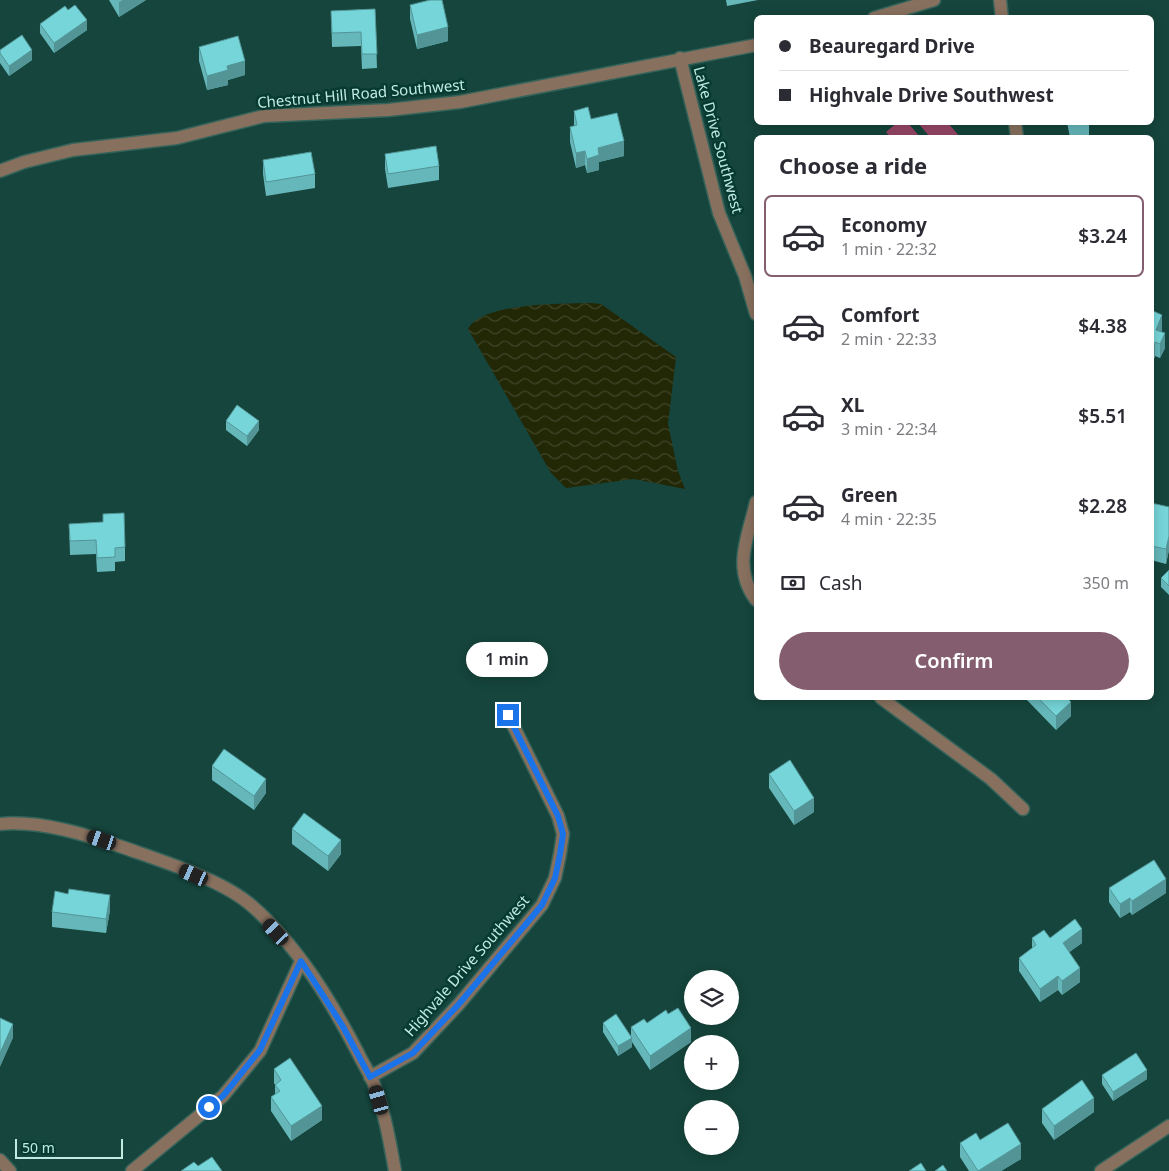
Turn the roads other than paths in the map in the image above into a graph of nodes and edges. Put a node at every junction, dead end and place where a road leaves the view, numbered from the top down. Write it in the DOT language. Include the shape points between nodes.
graph roads {
  1 [pos="934,0"];
  2 [pos="1000,0"];
  3 [pos="884,15"];
  4 [pos="1002,15"];
  5 [pos="754,45"];
  6 [pos="680,58"];
  7 [pos="0,171"];
  8 [pos="754,307"];
  9 [pos="754,511"];
  10 [pos="754,597"];
  11 [pos="884,700"];
  12 [pos="508,715"];
  13 [pos="1023,809"];
  14 [pos="0,824"];
  15 [pos="301,961"];
  16 [pos="370,1077"];
  17 [pos="1169,1126"];
  18 [pos="0,1160"];
  19 [pos="10,1171"];
  20 [pos="132,1171"];
  21 [pos="396,1171"];
  22 [pos="1101,1171"];
  1 -- 3 [label="street"];
  2 -- 4 [label="street"];
  5 -- 6 [label="street, Chestnut Hill Road Southwest"];
  6 -- 7 [label="street, Chestnut Hill Road Southwest" via="460,102 388,110 264,116 177,138 73,150"];
  6 -- 8 [label="street, Lake Drive Southwest" via="719,213"];
  9 -- 10 [label="street" via="742,563 746,583"];
  11 -- 13 [label="street" via="991,779"];
  12 -- 16 [label="street, Highvale Drive Southwest" via="558,816 563,834 555,878 542,905 459,1004 413,1053"];
  14 -- 15 [label="street" via="14,823 86,834 166,862 222,887 252,905"];
  15 -- 16 [label="street" via="328,1001"];
  15 -- 20 [label="street" via="260,1050 223,1096"];
  16 -- 21 [label="street" via="388,1130"];
  17 -- 22 [label="street"];
  18 -- 19 [label="street"];
}
